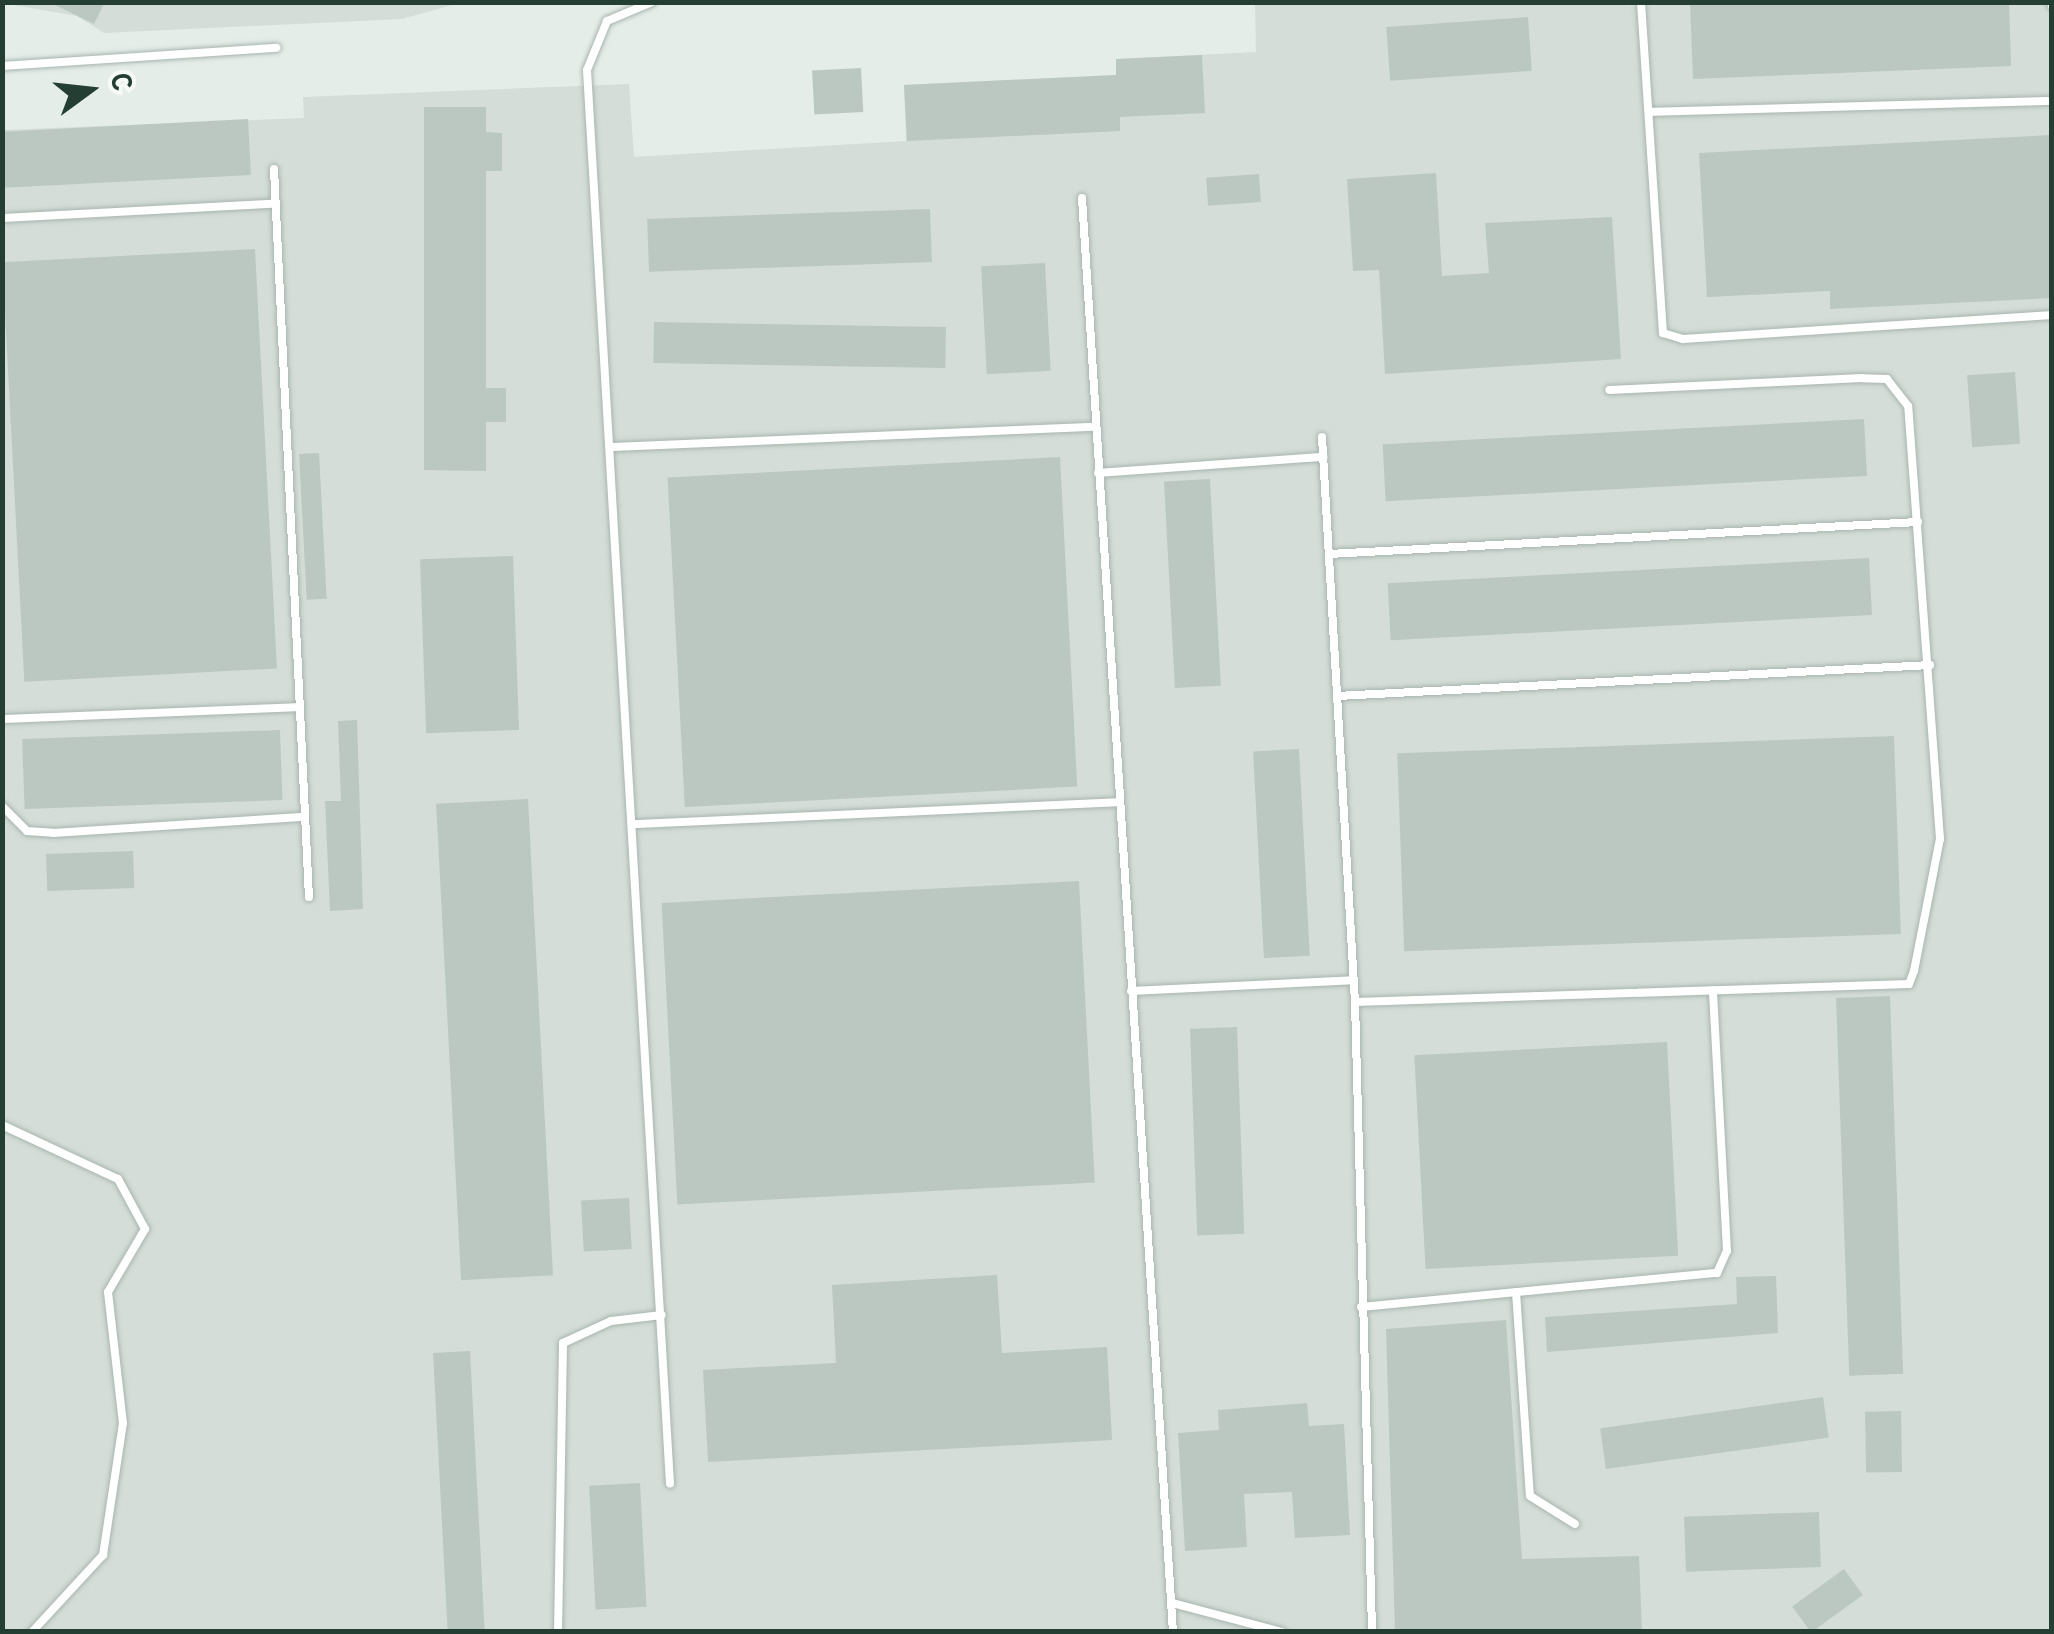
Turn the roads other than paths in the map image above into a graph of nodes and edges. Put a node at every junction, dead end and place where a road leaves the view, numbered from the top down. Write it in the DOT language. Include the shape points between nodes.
graph roads {
  1 [pos="652,2"];
  2 [pos="1641,2"];
  3 [pos="276,48"];
  4 [pos="2,66"];
  5 [pos="2052,100"];
  6 [pos="1649,112"];
  7 [pos="274,169"];
  8 [pos="1082,198"];
  9 [pos="273,204"];
  10 [pos="2,218"];
  11 [pos="2052,315"];
  12 [pos="1608,390"];
  13 [pos="1096,427"];
  14 [pos="1322,437"];
  15 [pos="611,447"];
  16 [pos="1323,456"];
  17 [pos="1098,473"];
  18 [pos="1918,522"];
  19 [pos="1328,554"];
  20 [pos="1930,665"];
  21 [pos="1337,696"];
  22 [pos="298,707"];
  23 [pos="2,718"];
  24 [pos="1118,802"];
  25 [pos="2,806"];
  26 [pos="300,817"];
  27 [pos="636,824"];
  28 [pos="309,896"];
  29 [pos="1353,980"];
  30 [pos="1713,990"];
  31 [pos="1131,991"];
  32 [pos="1354,1002"];
  33 [pos="2,1124"];
  34 [pos="1516,1292"];
  35 [pos="1360,1307"];
  36 [pos="662,1315"];
  37 [pos="670,1484"];
  38 [pos="1574,1524"];
  39 [pos="1172,1603"];
  40 [pos="32,1632"];
  41 [pos="558,1632"];
  42 [pos="1173,1632"];
  43 [pos="1282,1632"];
  44 [pos="1372,1632"];
  1 -- 15 [label="lane" via="607,22 587,70"];
  2 -- 6 [label="lane"];
  3 -- 4 [label="lane"];
  5 -- 6 [label="lane"];
  6 -- 11 [label="lane" via="1663,333 1684,339"];
  7 -- 9 [label="lane"];
  8 -- 13 [label="lane"];
  9 -- 10 [label="lane"];
  9 -- 22 [label="lane"];
  12 -- 18 [label="lane" via="1887,379 1908,406"];
  13 -- 15 [label="lane"];
  13 -- 17 [label="lane"];
  14 -- 16 [label="lane"];
  15 -- 27 [label="lane"];
  16 -- 17 [label="lane"];
  16 -- 19 [label="lane"];
  17 -- 24 [label="lane"];
  18 -- 19 [label="lane"];
  18 -- 20 [label="lane"];
  19 -- 21 [label="lane"];
  20 -- 21 [label="lane"];
  20 -- 30 [label="lane" via="1940,838 1909,984"];
  21 -- 29 [label="lane"];
  22 -- 23 [label="lane"];
  22 -- 26 [label="lane"];
  24 -- 27 [label="lane"];
  24 -- 31 [label="lane"];
  25 -- 26 [label="lane" via="27,831 53,833"];
  26 -- 28 [label="lane"];
  27 -- 36 [label="lane"];
  29 -- 31 [label="lane"];
  29 -- 32 [label="lane"];
  30 -- 32 [label="lane"];
  30 -- 34 [label="lane" via="1727,1250 1716,1272"];
  31 -- 39 [label="lane"];
  32 -- 35 [label="lane"];
  33 -- 40 [label="lane" via="118,1179 145,1229 108,1292 123,1424 103,1555"];
  34 -- 35 [label="lane"];
  34 -- 38 [label="lane" via="1530,1496"];
  35 -- 44 [label="lane"];
  36 -- 37 [label="lane"];
  36 -- 41 [label="lane" via="612,1322 563,1343"];
  39 -- 42 [label="lane"];
  39 -- 43 [label="lane"];
}
